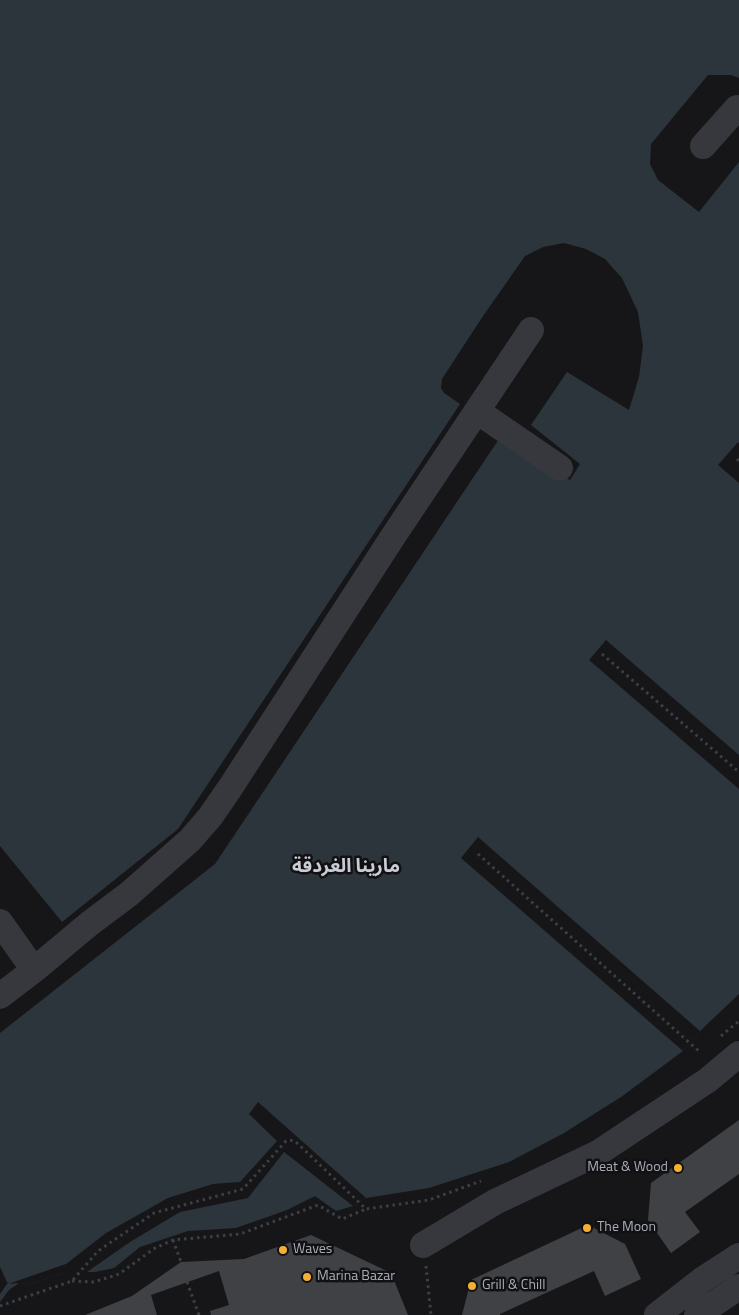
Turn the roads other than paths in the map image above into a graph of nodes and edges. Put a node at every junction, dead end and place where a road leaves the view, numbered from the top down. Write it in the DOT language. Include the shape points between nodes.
graph roads {
  1 [pos="739,110"];
  2 [pos="703,146"];
  3 [pos="531,330"];
  4 [pos="477,411"];
  5 [pos="560,468"];
  6 [pos="0,922"];
  7 [pos="34,970"];
  8 [pos="0,996"];
  9 [pos="739,1054"];
  10 [pos="423,1245"];
  11 [pos="739,1256"];
  12 [pos="739,1287"];
  13 [pos="657,1315"];
  14 [pos="697,1315"];
  1 -- 2 [label="street" via="737,108"];
  3 -- 4 [label="street"];
  4 -- 5 [label="street"];
  4 -- 7 [label="street" via="210,817 170,858"];
  6 -- 7 [label="street"];
  7 -- 8 [label="street"];
  9 -- 10 [label="street" via="708,1080 598,1153 495,1202"];
  11 -- 13 [label="street"];
  12 -- 14 [label="street"];
}
